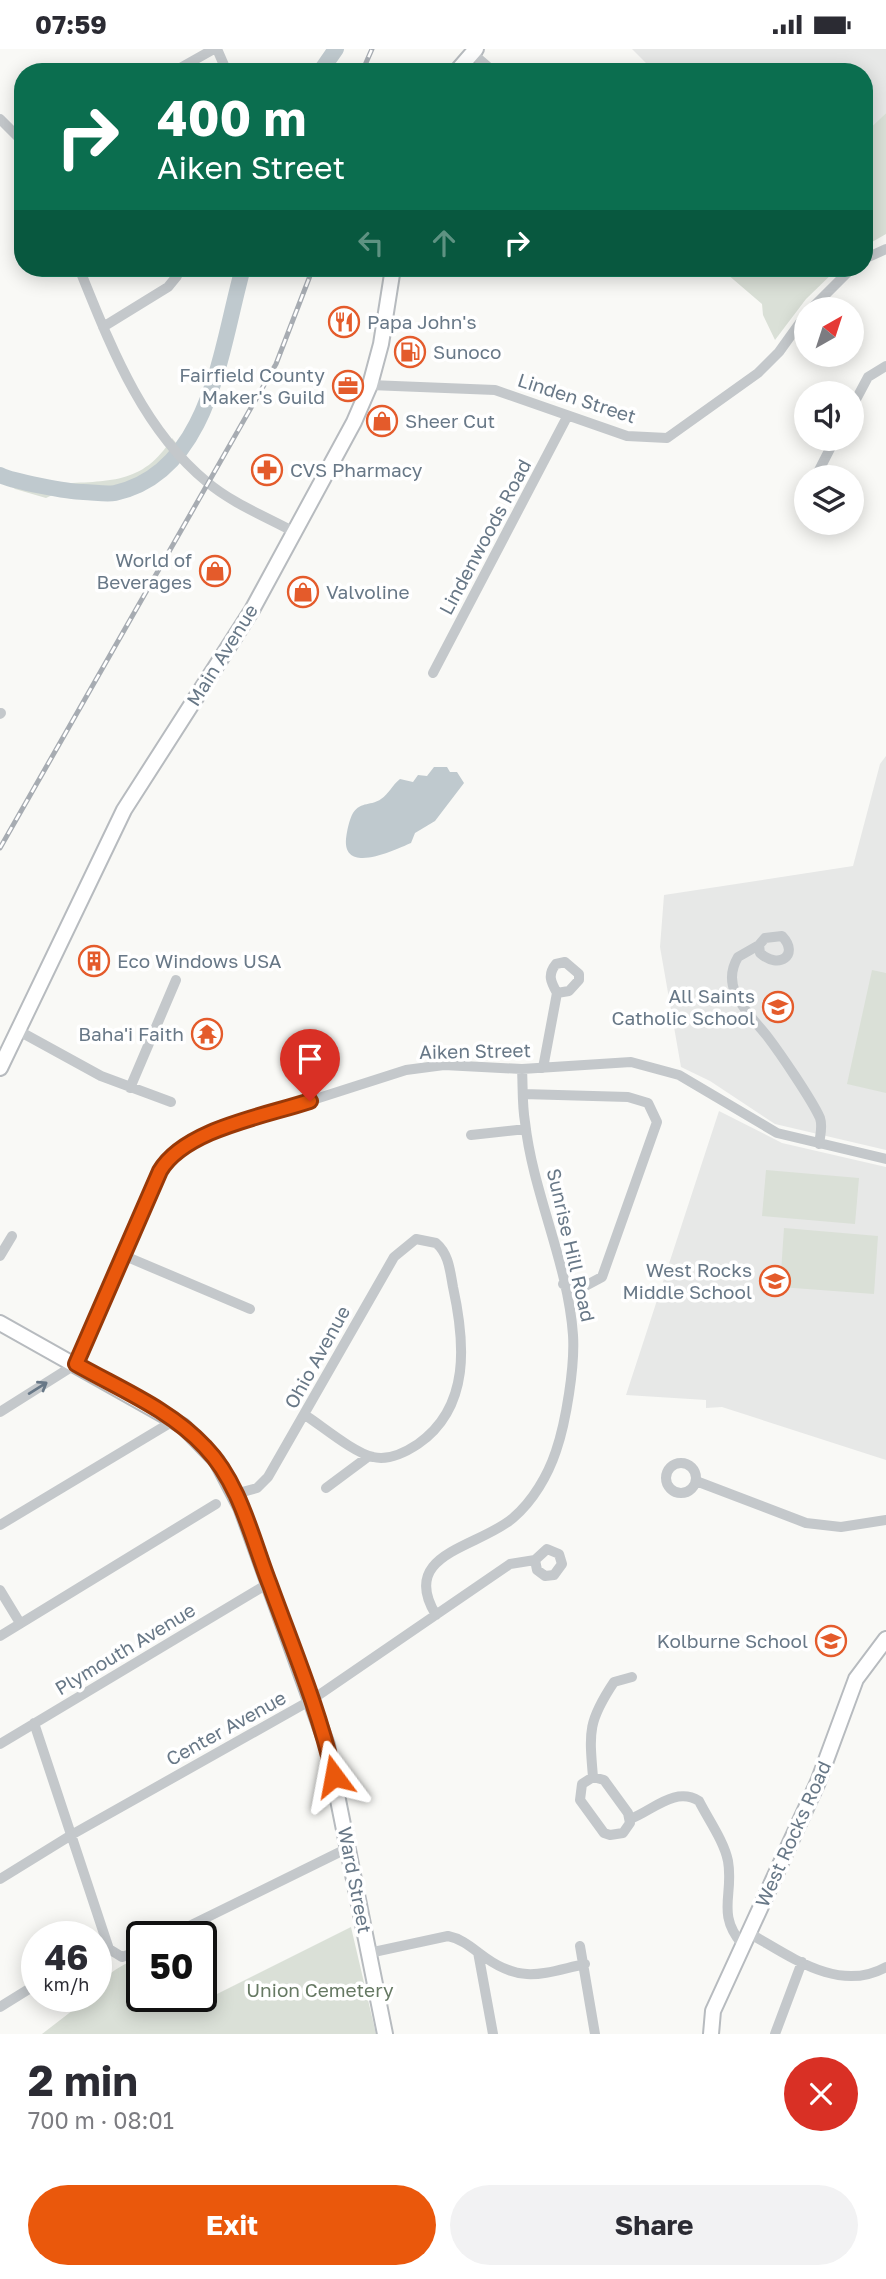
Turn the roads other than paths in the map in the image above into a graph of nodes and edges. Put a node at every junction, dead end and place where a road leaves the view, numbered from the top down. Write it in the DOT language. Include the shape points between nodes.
graph roads {
  1 [pos="216,49"];
  2 [pos="190,63"];
  3 [pos="0,119"];
  4 [pos="14,133"];
  5 [pos="83,277"];
  6 [pos="176,277"];
  7 [pos="392,277"];
  8 [pos="843,277"];
  9 [pos="822,297"];
  10 [pos="103,327"];
  11 [pos="794,331"];
  12 [pos="886,366"];
  13 [pos="864,384"];
  14 [pos="370,385"];
  15 [pos="567,418"];
  16 [pos="296,533"];
  17 [pos="433,673"];
  18 [pos="760,945"];
  19 [pos="176,980"];
  20 [pos="558,993"];
  21 [pos="19,1031"];
  22 [pos="543,1068"];
  23 [pos="0,1069"];
  24 [pos="522,1069"];
  25 [pos="130,1088"];
  26 [pos="523,1094"];
  27 [pos="171,1102"];
  28 [pos="526,1129"];
  29 [pos="471,1135"];
  30 [pos="819,1145"];
  31 [pos="886,1159"];
  32 [pos="12,1236"];
  33 [pos="0,1256"];
  34 [pos="125,1257"];
  35 [pos="563,1284"];
  36 [pos="250,1309"];
  37 [pos="0,1323"];
  38 [pos="76,1364"];
  39 [pos="0,1412"];
  40 [pos="305,1415"];
  41 [pos="175,1420"];
  42 [pos="369,1456"];
  43 [pos="696,1481"];
  44 [pos="327,1488"];
  45 [pos="235,1495"];
  46 [pos="216,1504"];
  47 [pos="886,1520"];
  48 [pos="0,1525"];
  49 [pos="535,1560"];
  50 [pos="269,1583"];
  51 [pos="0,1590"];
  52 [pos="436,1615"];
  53 [pos="20,1623"];
  54 [pos="0,1636"];
  55 [pos="886,1639"];
  56 [pos="632,1677"];
  57 [pos="313,1699"];
  58 [pos="34,1723"];
  59 [pos="0,1744"];
  60 [pos="593,1777"];
  61 [pos="630,1819"];
  62 [pos="73,1834"];
  63 [pos="348,1848"];
  64 [pos="0,1879"];
  65 [pos="95,1921"];
  66 [pos="200,1921"];
  67 [pos="745,1938"];
  68 [pos="580,1946"];
  69 [pos="478,1952"];
  70 [pos="369,1953"];
  71 [pos="802,1962"];
  72 [pos="585,1964"];
  73 [pos="886,1967"];
  74 [pos="21,1994"];
  75 [pos="0,2007"];
  76 [pos="384,2034"];
  77 [pos="494,2034"];
  78 [pos="595,2034"];
  79 [pos="711,2034"];
  80 [pos="775,2034"];
  1 -- 2 [label="street"];
  3 -- 4 [label="street"];
  5 -- 10 [label="street"];
  6 -- 10 [label="street"];
  7 -- 14 [label="main road, Main Avenue"];
  8 -- 9 [label="street, Linden Street"];
  10 -- 16 [label="street" via="147,413 190,466 229,497"];
  11 -- 15 [label="street, Linden Street" via="758,373 667,438 627,436"];
  12 -- 13 [label="street"];
  14 -- 15 [label="street, Linden Street" via="495,390 526,398"];
  14 -- 16 [label="main road, Main Avenue"];
  15 -- 17 [label="street, Lindenwoods Road"];
  16 -- 21 [label="main road, Main Avenue" via="124,810"];
  18 -- 30 [label="street" via="738,957 731,979 737,997 813,1106 822,1127"];
  19 -- 25 [label="street"];
  20 -- 22 [label="street"];
  21 -- 23 [label="main road, Main Avenue"];
  21 -- 25 [label="street"];
  22 -- 24 [label="street, Aiken Street"];
  22 -- 30 [label="street, Aiken Street" via="631,1062 679,1075 777,1133"];
  24 -- 26 [label="street, Sunrise Hill Road"];
  24 -- 34 [label="street, Aiken Street" via="444,1065 406,1070 195,1138 164,1163"];
  25 -- 27 [label="street"];
  26 -- 28 [label="street, Sunrise Hill Road"];
  26 -- 35 [label="street" via="628,1097 648,1103 657,1122 602,1277 587,1285"];
  28 -- 29 [label="street"];
  28 -- 35 [label="street, Sunrise Hill Road"];
  30 -- 31 [label="street, Aiken Street"];
  32 -- 33 [label="street"];
  34 -- 36 [label="street"];
  34 -- 38 [label="street, Aiken Street"];
  35 -- 52 [label="street, Sunrise Hill Road" via="573,1336 557,1450 545,1476 515,1517 433,1564 424,1581 427,1601"];
  37 -- 38 [label="main road, Ward Street"];
  39 -- 38 [label="street, one-way"];
  38 -- 41 [label="main road, Ward Street"];
  40 -- 42 [label="street"];
  40 -- 42 [label="street, Ohio Avenue" via="394,1257 411,1241 429,1240 440,1246 459,1312 463,1347 459,1381 449,1408 426,1438 393,1456"];
  40 -- 45 [label="street, Ohio Avenue" via="265,1481"];
  41 -- 45 [label="main road, Ward Street" via="208,1449"];
  41 -- 48 [label="street"];
  42 -- 44 [label="street"];
  43 -- 47 [label="street" via="806,1523 841,1527"];
  45 -- 50 [label="main road, Ward Street"];
  46 -- 53 [label="street"];
  49 -- 52 [label="street, Center Avenue" via="510,1564"];
  50 -- 57 [label="main road, Ward Street"];
  50 -- 58 [label="street, Plymouth Avenue"];
  51 -- 53 [label="street"];
  52 -- 57 [label="street, Center Avenue"];
  53 -- 54 [label="street"];
  55 -- 67 [label="main road, West Rocks Road" via="856,1679 776,1880"];
  56 -- 60 [label="street" via="614,1682 594,1712 590,1734"];
  57 -- 62 [label="street, Center Avenue"];
  57 -- 63 [label="main road, Ward Street"];
  58 -- 59 [label="street, Plymouth Avenue"];
  58 -- 62 [label="street"];
  60 -- 61 [label="street" via="604,1780"];
  60 -- 61 [label="street" via="578,1793 604,1833 623,1833"];
  61 -- 67 [label="street" via="663,1799 692,1796 699,1801 728,1860 726,1913 731,1931"];
  62 -- 64 [label="street, Center Avenue"];
  62 -- 65 [label="street"];
  63 -- 66 [label="street"];
  63 -- 70 [label="main road, Ward Street"];
  67 -- 71 [label="street"];
  67 -- 79 [label="main road, West Rocks Road" via="713,2011"];
  68 -- 72 [label="street"];
  69 -- 70 [label="street" via="448,1935"];
  69 -- 72 [label="street" via="517,1975"];
  69 -- 77 [label="street"];
  70 -- 76 [label="main road, Ward Street"];
  71 -- 73 [label="street" via="834,1976 855,1977"];
  71 -- 80 [label="street"];
  72 -- 78 [label="street"];
  74 -- 75 [label="street"];
}
